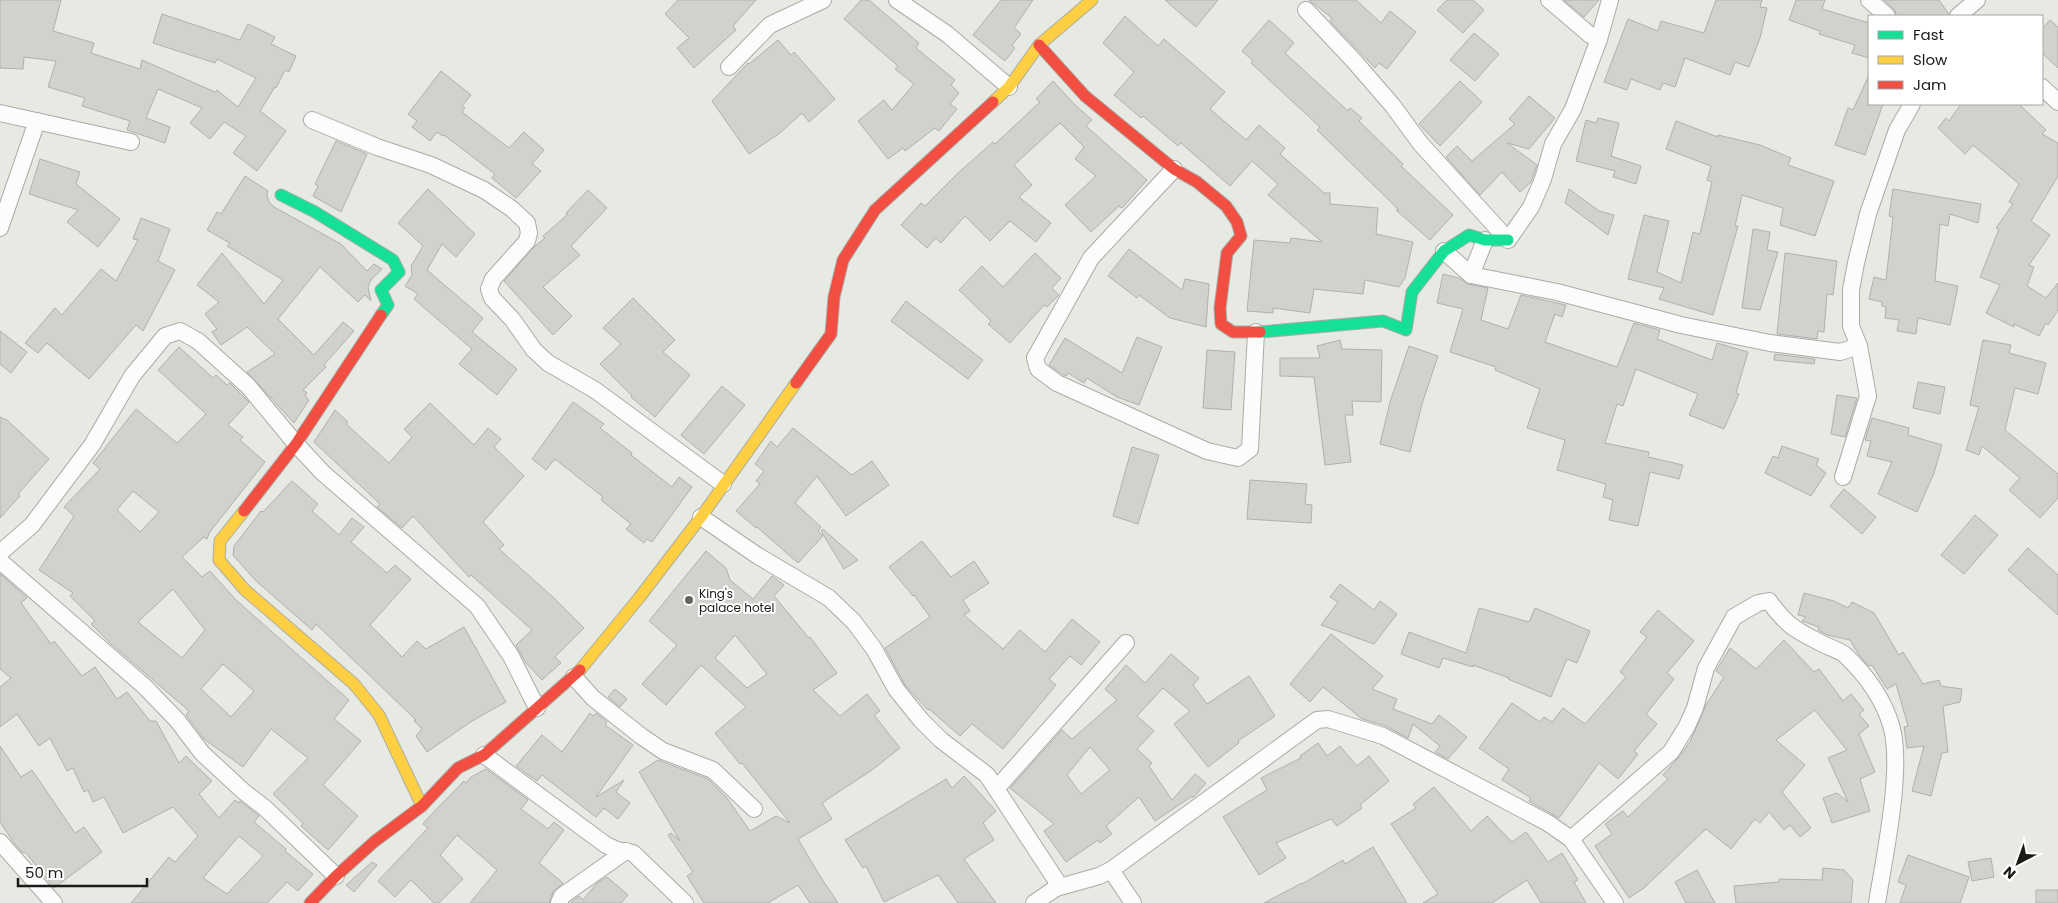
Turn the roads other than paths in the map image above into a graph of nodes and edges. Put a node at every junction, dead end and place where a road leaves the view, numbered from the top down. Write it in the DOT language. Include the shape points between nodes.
graph roads {
  1 [pos="823,0"];
  2 [pos="898,0"];
  3 [pos="1092,0"];
  4 [pos="1549,0"];
  5 [pos="1610,0"];
  6 [pos="1869,0"];
  7 [pos="1977,0"];
  8 [pos="1306,10"];
  9 [pos="1886,15"];
  10 [pos="1959,15"];
  11 [pos="1598,39"];
  12 [pos="1039,45"];
  13 [pos="729,67"];
  14 [pos="1009,87"];
  15 [pos="2043,88"];
  16 [pos="2058,102"];
  17 [pos="1911,105"];
  18 [pos="0,113"];
  19 [pos="312,120"];
  20 [pos="37,121"];
  21 [pos="131,142"];
  22 [pos="1174,169"];
  23 [pos="281,195"];
  24 [pos="0,228"];
  25 [pos="1485,240"];
  26 [pos="1508,240"];
  27 [pos="1444,251"];
  28 [pos="1471,275"];
  29 [pos="1256,332"];
  30 [pos="1858,346"];
  31 [pos="296,444"];
  32 [pos="1843,477"];
  33 [pos="722,484"];
  34 [pos="701,517"];
  35 [pos="0,553"];
  36 [pos="0,561"];
  37 [pos="1126,644"];
  38 [pos="574,677"];
  39 [pos="537,708"];
  40 [pos="484,755"];
  41 [pos="996,789"];
  42 [pos="422,806"];
  43 [pos="754,809"];
  44 [pos="1571,839"];
  45 [pos="0,842"];
  46 [pos="626,851"];
  47 [pos="1111,870"];
  48 [pos="336,876"];
  49 [pos="1056,888"];
  50 [pos="54,903"];
  51 [pos="310,903"];
  52 [pos="559,903"];
  53 [pos="685,903"];
  54 [pos="1034,903"];
  55 [pos="1133,903"];
  56 [pos="1615,903"];
  57 [pos="1877,903"];
  1 -- 13 [label="street" via="770,25"];
  2 -- 14 [label="street" via="947,34"];
  3 -- 12 [label="street"];
  4 -- 11 [label="street"];
  5 -- 11 [label="street"];
  6 -- 9 [label="street"];
  7 -- 10 [label="street"];
  8 -- 26 [label="street"];
  11 -- 26 [label="street" via="1573,109 1554,144 1531,207"];
  12 -- 14 [label="street"];
  12 -- 22 [label="street" via="1085,96"];
  14 -- 33 [label="street" via="875,210 843,260 834,298 831,334"];
  15 -- 16 [label="street"];
  17 -- 30 [label="street" via="1897,130 1868,214 1856,263 1851,290 1851,326"];
  18 -- 20 [label="street"];
  19 -- 33 [label="street" via="430,165 484,190 512,208 527,223 529,234 527,241 493,279 489,289 492,298 548,363 595,390"];
  20 -- 21 [label="street"];
  20 -- 24 [label="street"];
  22 -- 29 [label="street" via="1197,182 1226,206 1237,222 1241,236 1227,253 1221,324 1233,332"];
  22 -- 29 [label="street" via="1091,258 1035,358 1038,369 1057,383 1206,451 1238,458 1250,449"];
  23 -- 31 [label="street" via="372,246 393,260 399,272 381,290 388,305"];
  25 -- 26 [label="street"];
  25 -- 27 [label="street" via="1469,235"];
  25 -- 28 [label="street"];
  27 -- 28 [label="street"];
  27 -- 29 [label="street" via="1412,292 1406,330 1382,320"];
  28 -- 30 [label="street" via="1770,343 1840,352"];
  30 -- 32 [label="street" via="1868,396"];
  31 -- 35 [label="street" via="248,386 198,341 180,331 165,336 132,376 92,446 32,525"];
  31 -- 39 [label="street" via="323,473 477,606 512,656"];
  31 -- 42 [label="street" via="220,541 219,560 245,590 354,684 379,715"];
  33 -- 34 [label="street"];
  34 -- 38 [label="street"];
  34 -- 41 [label="street" via="829,598 869,642 896,689 920,720 987,775"];
  36 -- 48 [label="street" via="144,686 202,753"];
  37 -- 41 [label="street"];
  38 -- 39 [label="street"];
  38 -- 43 [label="street" via="593,698 641,736 663,751 713,770"];
  39 -- 40 [label="street"];
  40 -- 42 [label="street" via="458,768"];
  40 -- 46 [label="street" via="606,845"];
  41 -- 49 [label="street" via="1056,880"];
  42 -- 48 [label="street"];
  44 -- 47 [label="street" via="1548,823 1383,736 1328,719 1317,720"];
  44 -- 56 [label="street"];
  44 -- 57 [label="street" via="1671,752 1695,708 1706,668 1734,617 1758,603 1769,601 1794,630 1844,654 1880,699 1891,726 1895,776"];
  45 -- 50 [label="street"];
  46 -- 52 [label="street" via="562,896"];
  46 -- 53 [label="street" via="640,858"];
  47 -- 49 [label="street"];
  47 -- 55 [label="street"];
  48 -- 51 [label="street"];
  49 -- 54 [label="street"];
}
